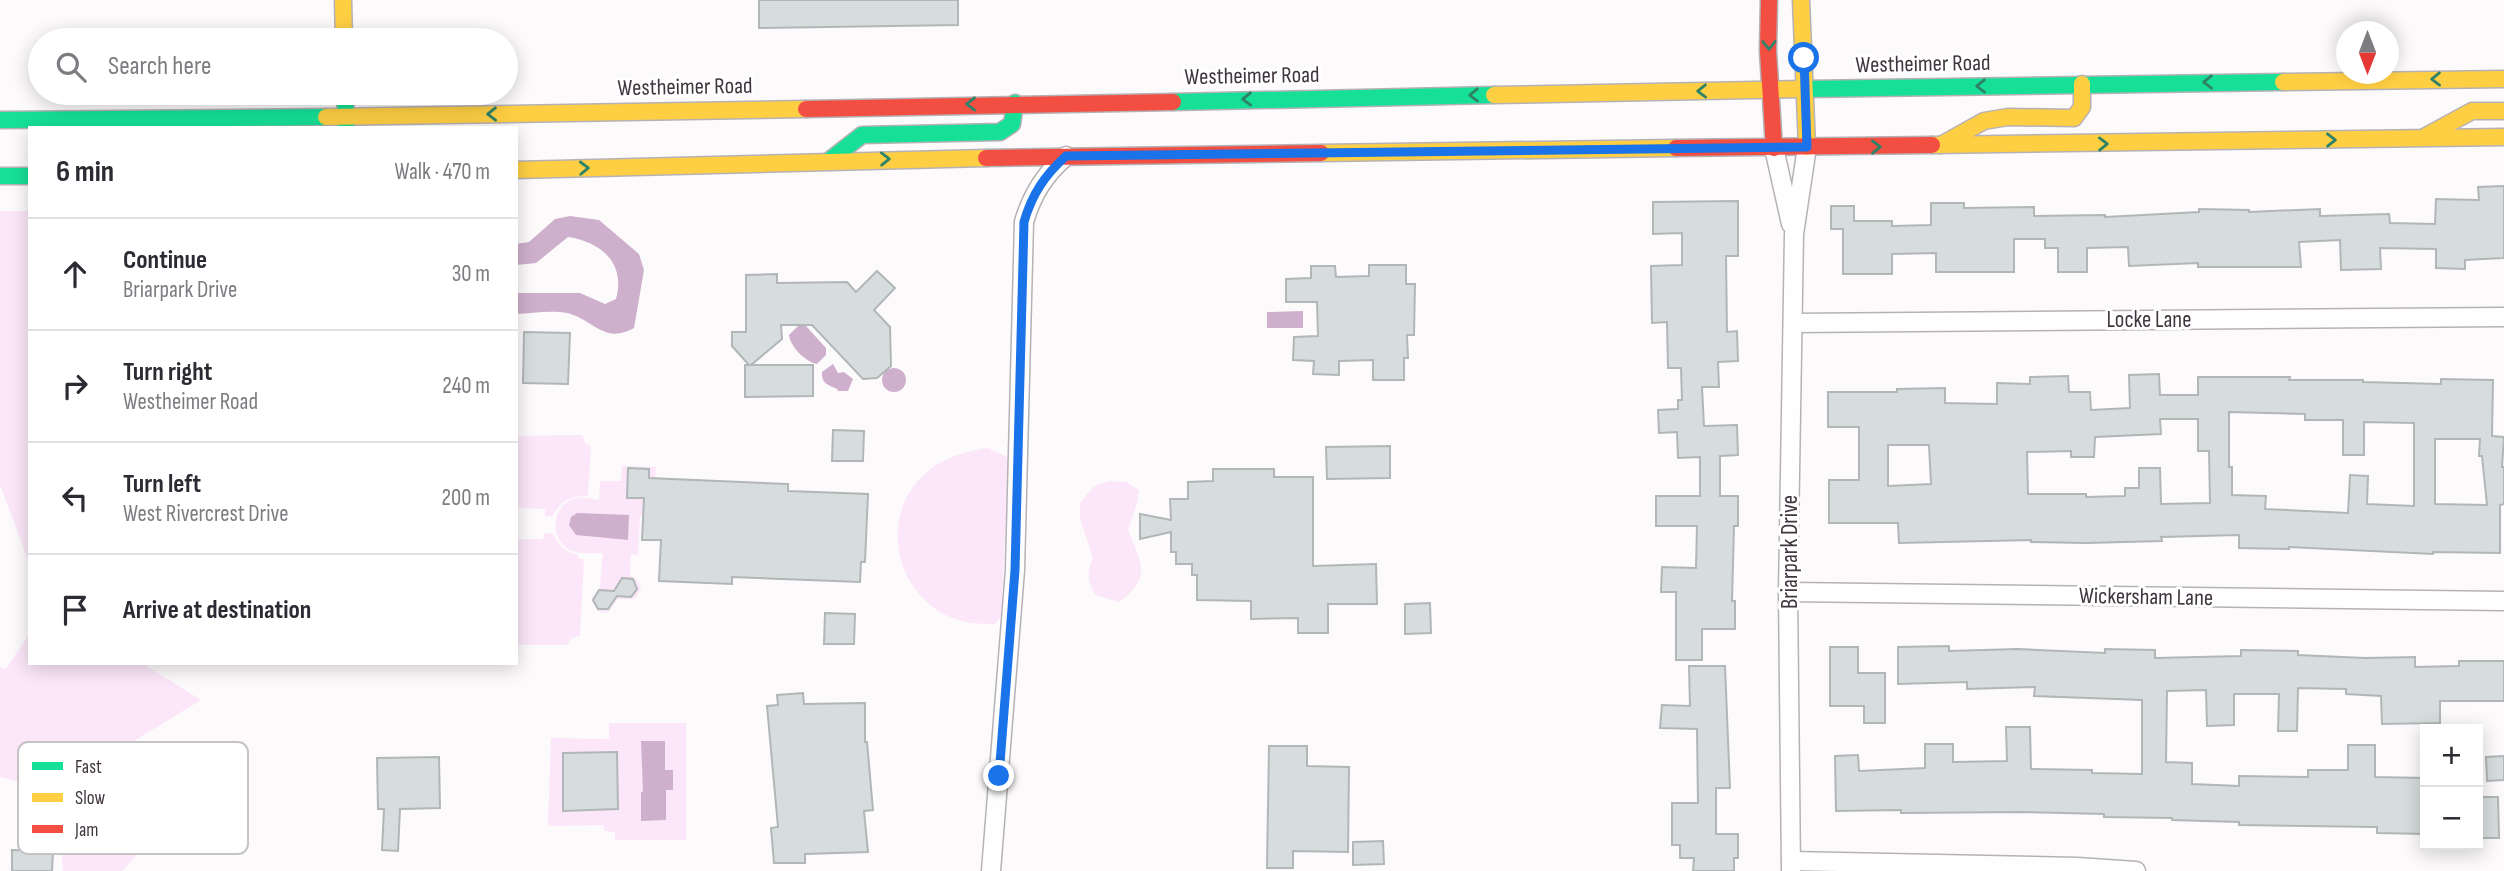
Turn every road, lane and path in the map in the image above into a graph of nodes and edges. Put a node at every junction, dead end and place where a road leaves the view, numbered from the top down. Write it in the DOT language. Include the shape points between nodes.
graph roads {
  1 [pos="343,0"];
  2 [pos="1769,0"];
  3 [pos="1801,0"];
  4 [pos="344,28"];
  5 [pos="2504,79"];
  6 [pos="2082,84"];
  7 [pos="1806,89"];
  8 [pos="1770,90"];
  9 [pos="1015,103"];
  10 [pos="2504,111"];
  11 [pos="0,120"];
  12 [pos="346,122"];
  13 [pos="2504,137"];
  14 [pos="2421,139"];
  15 [pos="1939,146"];
  16 [pos="1807,147"];
  17 [pos="1774,148"];
  18 [pos="1066,156"];
  19 [pos="831,160"];
  20 [pos="518,170"];
  21 [pos="0,176"];
  22 [pos="28,176"];
  23 [pos="1794,234"];
  24 [pos="2504,317"];
  25 [pos="1793,323"];
  26 [pos="1788,592"];
  27 [pos="2504,601"];
  28 [pos="1791,866"];
  29 [pos="991,871"];
  30 [pos="2136,871"];
  1 -- 4 [label="main road"];
  2 -- 8 [label="main road, Briarpark Drive, one-way"];
  3 -- 7 [label="main road, Briarpark Drive"];
  5 -- 6 [label="main road, Westheimer Road, one-way"];
  6 -- 7 [label="main road, Westheimer Road, one-way"];
  6 -- 15 [label="main road" via="2083,106 2074,118 1983,121"];
  7 -- 8 [label="main road, Westheimer Road"];
  7 -- 16 [label="main road, Briarpark Drive"];
  8 -- 9 [label="main road, Westheimer Road, one-way"];
  8 -- 17 [label="main road, Briarpark Drive"];
  9 -- 12 [label="main road, Westheimer Road, one-way"];
  9 -- 19 [label="main road" via="1012,124 1000,132 862,135"];
  10 -- 14 [label="main road" via="2472,111"];
  11 -- 12 [label="main road, Westheimer Road"];
  13 -- 14 [label="main road"];
  15 -- 14 [label="main road, one-way"];
  16 -- 15 [label="main road, one-way"];
  16 -- 17 [label="main road"];
  16 -- 23 [label="street, Briarpark Drive"];
  17 -- 18 [label="main road"];
  17 -- 23 [label="street, Briarpark Drive"];
  19 -- 18 [label="main road, one-way"];
  18 -- 29 [label="street" via="1039,185 1024,222 1015,570"];
  20 -- 19 [label="main road, one-way"];
  21 -- 22 [label="main road"];
  23 -- 25 [label="street, Briarpark Drive"];
  24 -- 25 [label="street, Locke Lane"];
  25 -- 26 [label="street, Briarpark Drive"];
  26 -- 27 [label="street, Wickersham Lane"];
  26 -- 28 [label="street, Briarpark Drive"];
  28 -- 30 [label="street"];
}
